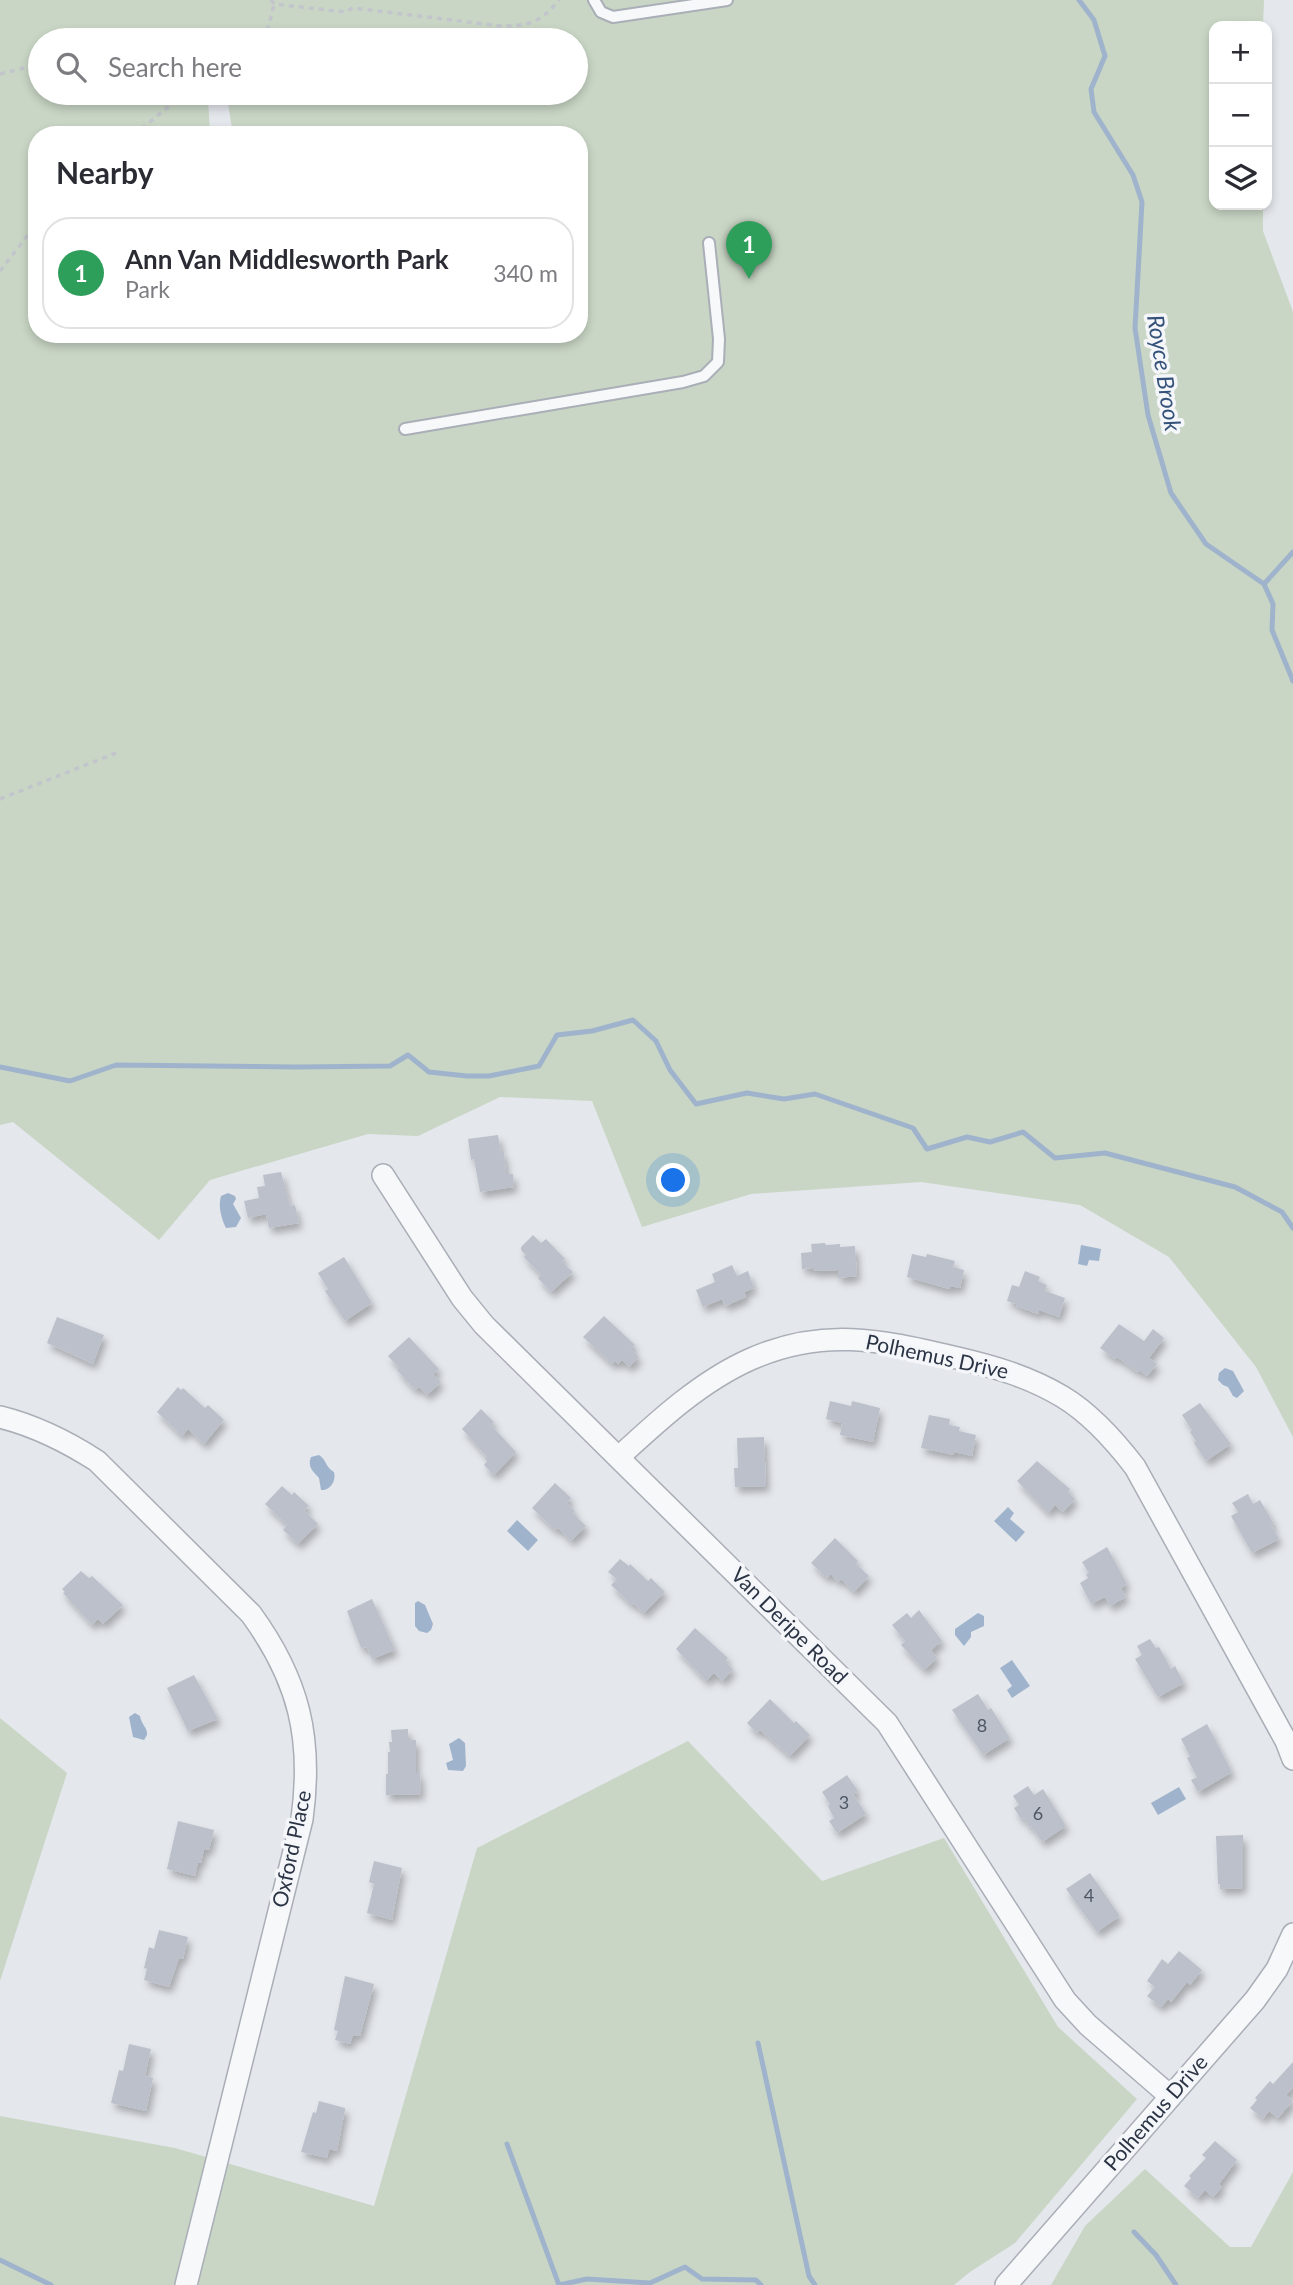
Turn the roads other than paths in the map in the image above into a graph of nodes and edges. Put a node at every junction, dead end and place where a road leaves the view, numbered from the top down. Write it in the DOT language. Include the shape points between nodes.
graph roads {
  1 [pos="594,0"];
  2 [pos="727,0"];
  3 [pos="709,243"];
  4 [pos="405,429"];
  5 [pos="383,1175"];
  6 [pos="0,1417"];
  7 [pos="619,1457"];
  8 [pos="1293,1759"];
  9 [pos="1293,1934"];
  10 [pos="1170,2096"];
  11 [pos="186,2285"];
  12 [pos="1006,2285"];
  1 -- 2 [label="lane" via="601,12 613,17"];
  3 -- 4 [label="lane" via="719,339 718,362 704,376"];
  5 -- 7 [label="street, Van Deripe Road" via="477,1316"];
  6 -- 11 [label="street, Oxford Place" via="45,1431 97,1461 251,1614 281,1662 304,1732 307,1765 302,1819"];
  7 -- 8 [label="street, Polhemus Drive" via="724,1373 751,1359 811,1341 841,1338 900,1345 1033,1381 1094,1421 1135,1467"];
  7 -- 10 [label="street, Van Deripe Road" via="887,1724 1065,2000"];
  9 -- 10 [label="street, Polhemus Drive" via="1277,1969 1255,2000"];
  10 -- 12 [label="street, Polhemus Drive"];
}
